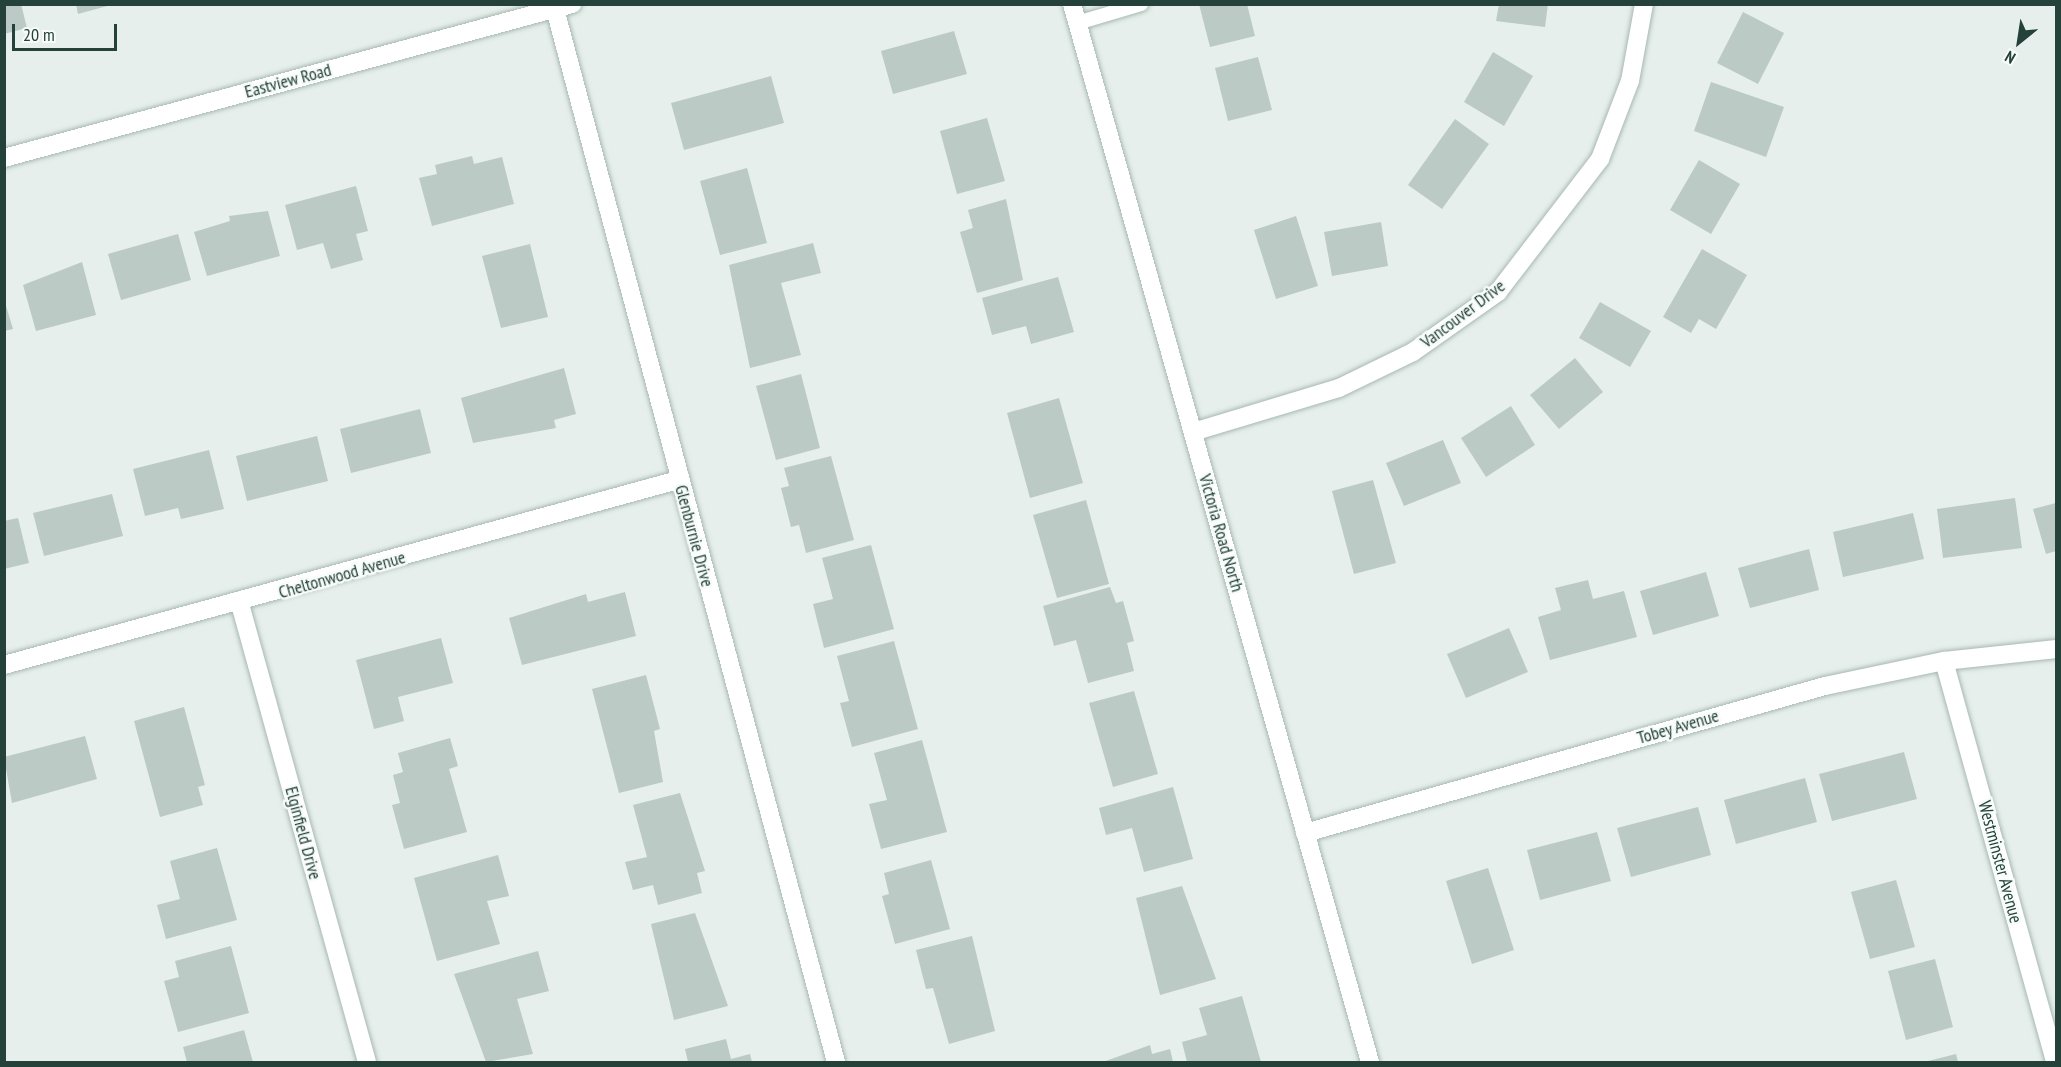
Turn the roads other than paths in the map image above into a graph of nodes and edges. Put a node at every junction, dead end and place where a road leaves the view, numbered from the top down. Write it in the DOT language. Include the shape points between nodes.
graph roads {
  1 [pos="1072,4"];
  2 [pos="1141,4"];
  3 [pos="1644,4"];
  4 [pos="564,7"];
  5 [pos="1077,23"];
  6 [pos="4,158"];
  7 [pos="1193,432"];
  8 [pos="678,480"];
  9 [pos="240,604"];
  10 [pos="2056,650"];
  11 [pos="1944,661"];
  12 [pos="4,665"];
  13 [pos="1305,833"];
  14 [pos="367,1062"];
  15 [pos="836,1062"];
  16 [pos="1370,1062"];
  17 [pos="2055,1062"];
  1 -- 5 [label="street, Victoria Road North"];
  2 -- 5 [label="lane"];
  3 -- 7 [label="street, Vancouver Drive" via="1630,81 1600,159 1498,292 1413,352 1339,388"];
  4 -- 6 [label="street, Eastview Road"];
  4 -- 8 [label="street, Glenburnie Drive"];
  5 -- 7 [label="street, Victoria Road North"];
  7 -- 13 [label="street, Victoria Road North"];
  8 -- 9 [label="street, Cheltonwood Avenue"];
  8 -- 15 [label="street, Glenburnie Drive"];
  9 -- 12 [label="street, Cheltonwood Avenue"];
  9 -- 14 [label="street, Elginfield Drive"];
  10 -- 11 [label="street, Tobey Avenue"];
  11 -- 13 [label="street, Tobey Avenue" via="1825,686"];
  11 -- 17 [label="street, Westminster Avenue"];
  13 -- 16 [label="street, Victoria Road North"];
}
